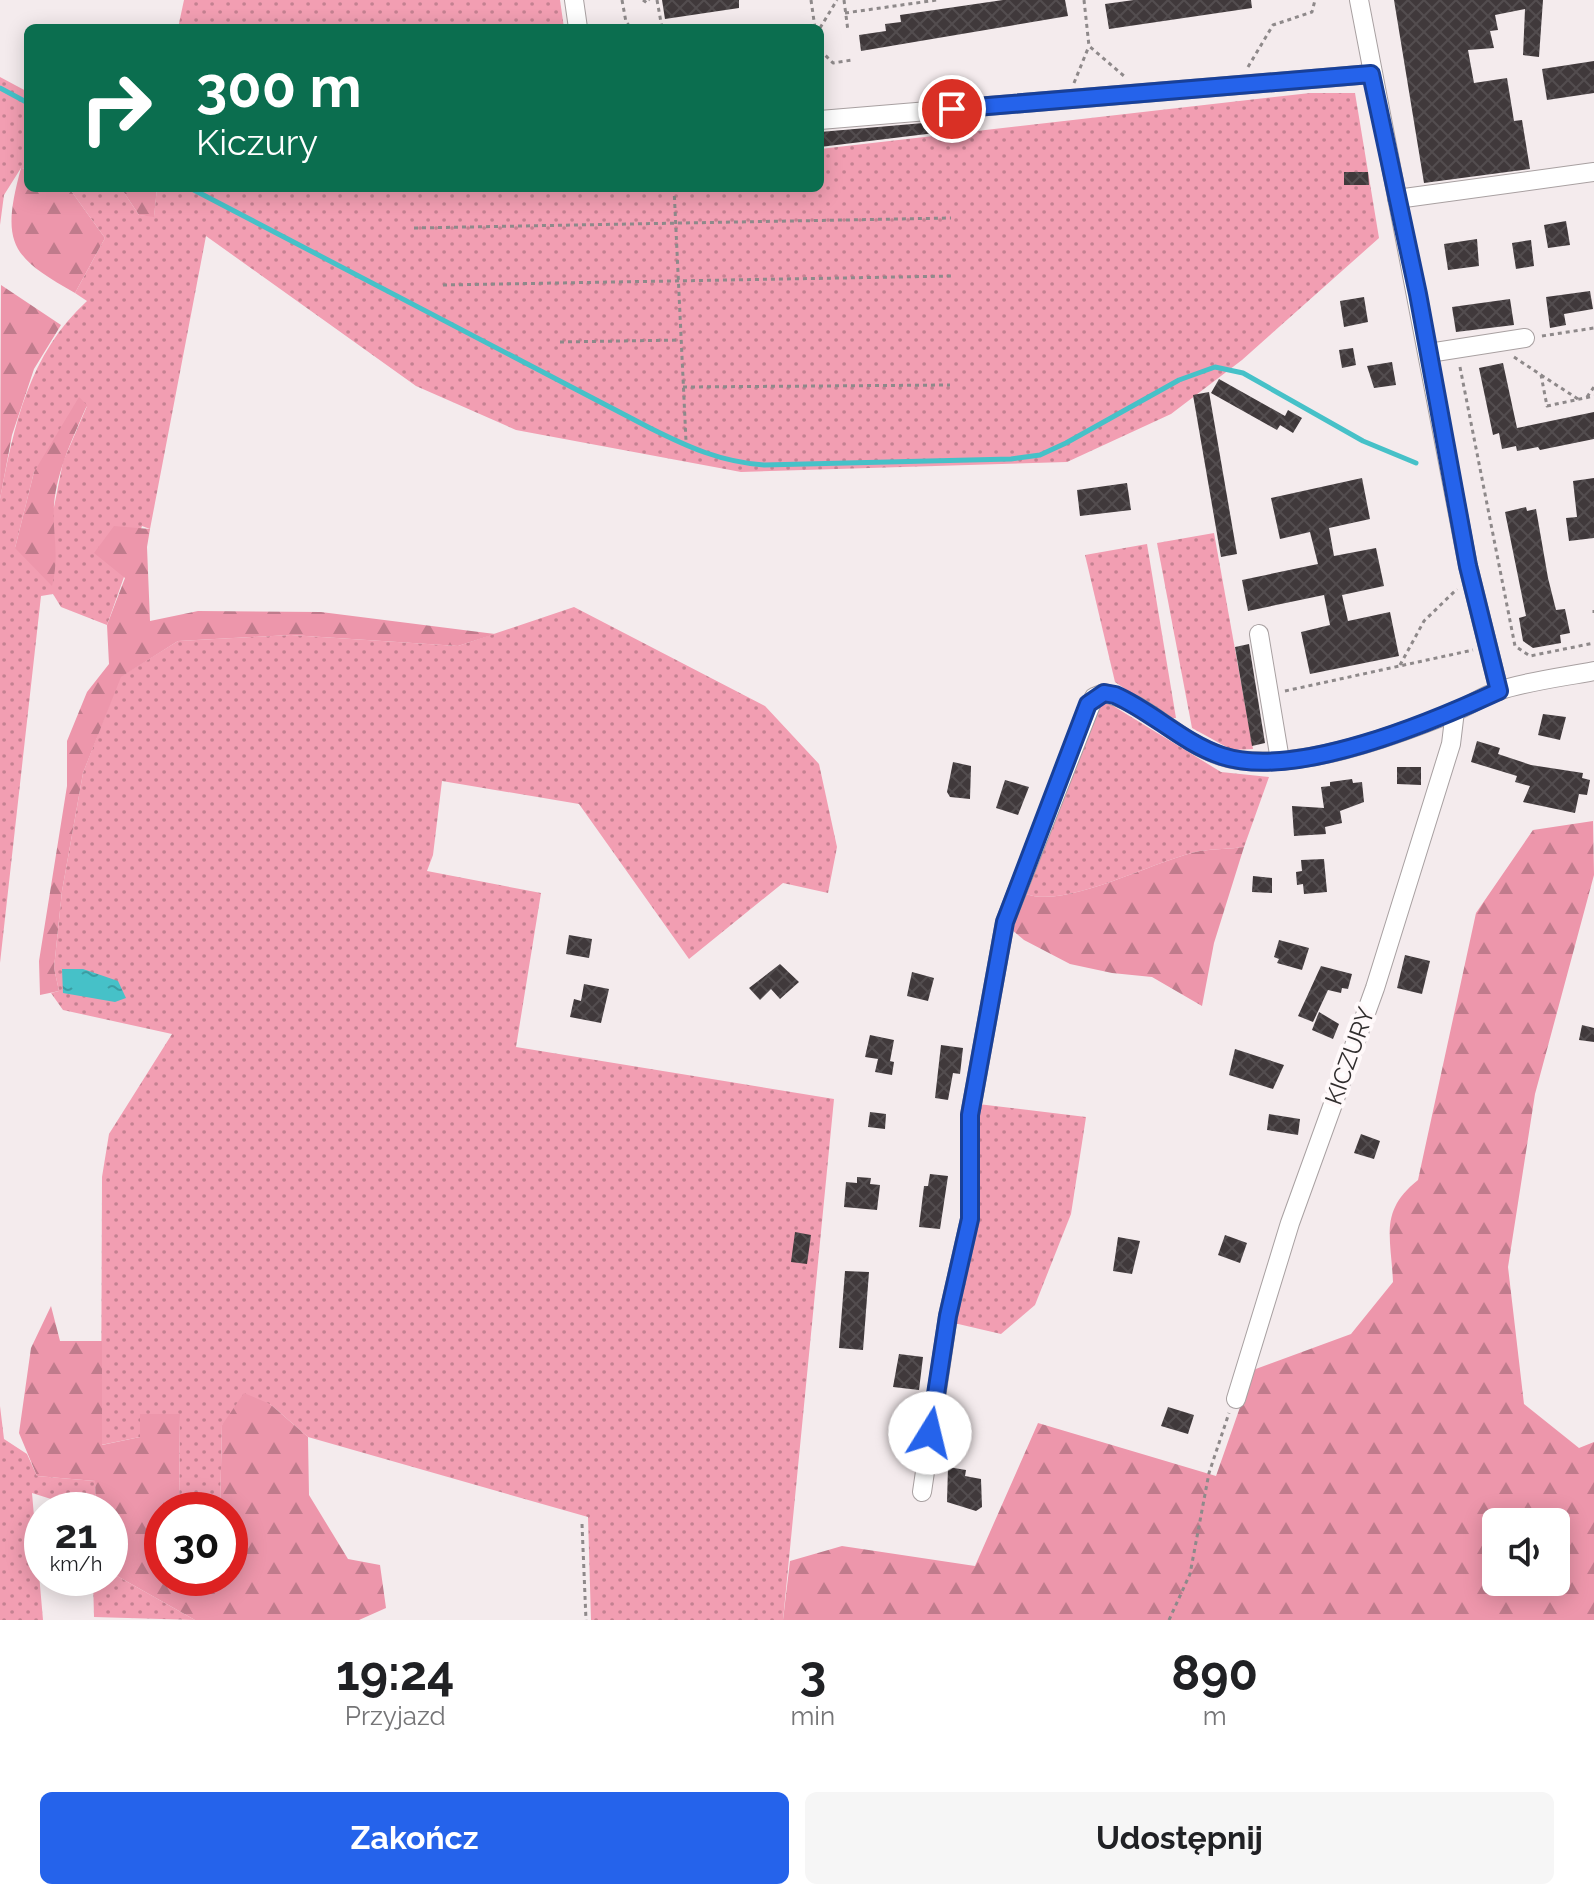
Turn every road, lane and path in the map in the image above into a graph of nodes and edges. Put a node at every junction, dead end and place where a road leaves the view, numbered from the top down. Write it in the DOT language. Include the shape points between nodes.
graph roads {
  1 [pos="574,0"];
  2 [pos="622,0"];
  3 [pos="643,0"];
  4 [pos="649,0"];
  5 [pos="657,0"];
  6 [pos="811,0"];
  7 [pos="837,0"];
  8 [pos="844,0"];
  9 [pos="937,0"];
  10 [pos="1084,0"];
  11 [pos="1315,0"];
  12 [pos="1359,0"];
  13 [pos="845,13"];
  14 [pos="626,22"];
  15 [pos="577,24"];
  16 [pos="661,24"];
  17 [pos="816,24"];
  18 [pos="820,24"];
  19 [pos="848,31"];
  20 [pos="1089,46"];
  21 [pos="824,54"];
  22 [pos="852,60"];
  23 [pos="1371,74"];
  24 [pos="1237,85"];
  25 [pos="1127,94"];
  26 [pos="1074,99"];
  27 [pos="824,120"];
  28 [pos="1594,172"];
  29 [pos="674,192"];
  30 [pos="1397,199"];
  31 [pos="951,218"];
  32 [pos="676,224"];
  33 [pos="414,228"];
  34 [pos="954,276"];
  35 [pos="678,280"];
  36 [pos="443,285"];
  37 [pos="1594,328"];
  38 [pos="1525,338"];
  39 [pos="681,340"];
  40 [pos="560,342"];
  41 [pos="1507,352"];
  42 [pos="1429,353"];
  43 [pos="1459,361"];
  44 [pos="1541,375"];
  45 [pos="950,385"];
  46 [pos="683,387"];
  47 [pos="1594,387"];
  48 [pos="1594,396"];
  49 [pos="1587,397"];
  50 [pos="1579,399"];
  51 [pos="686,441"];
  52 [pos="1457,589"];
  53 [pos="1259,634"];
  54 [pos="1594,643"];
  55 [pos="1473,650"];
  56 [pos="1400,665"];
  57 [pos="1594,671"];
  58 [pos="1499,691"];
  59 [pos="1269,694"];
  60 [pos="1455,711"];
  61 [pos="1280,760"];
  62 [pos="1236,1399"];
  63 [pos="922,1492"];
  64 [pos="582,1524"];
  65 [pos="586,1620"];
  66 [pos="1169,1620"];
  1 -- 15 [label="street"];
  2 -- 14 [label="path"];
  3 -- 4 [label="path"];
  5 -- 16 [label="path"];
  6 -- 17 [label="path"];
  7 -- 18 [label="path"];
  8 -- 13 [label="path"];
  9 -- 13 [label="path"];
  10 -- 20 [label="path"];
  11 -- 24 [label="path" via="1312,12 1303,18 1273,25"];
  12 -- 23 [label="street"];
  13 -- 19 [label="path"];
  20 -- 25 [label="path" via="1125,77"];
  20 -- 26 [label="path" via="1073,84"];
  21 -- 22 [label="path" via="833,63"];
  23 -- 24 [label="street"];
  23 -- 30 [label="street"];
  24 -- 25 [label="street"];
  25 -- 26 [label="street"];
  26 -- 27 [label="street"];
  28 -- 30 [label="street"];
  29 -- 32 [label="path"];
  30 -- 42 [label="street"];
  31 -- 32 [label="path"];
  32 -- 33 [label="path"];
  32 -- 35 [label="path"];
  34 -- 35 [label="path"];
  35 -- 36 [label="path"];
  35 -- 39 [label="path"];
  37 -- 38 [label="path"];
  38 -- 42 [label="street"];
  39 -- 40 [label="path"];
  39 -- 46 [label="path"];
  41 -- 44 [label="path"];
  42 -- 58 [label="street" via="1468,566"];
  43 -- 54 [label="path" via="1515,646 1530,656"];
  44 -- 50 [label="path"];
  44 -- 50 [label="path" via="1547,406"];
  45 -- 46 [label="path"];
  46 -- 51 [label="path"];
  47 -- 49 [label="path"];
  48 -- 49 [label="path"];
  49 -- 50 [label="path"];
  52 -- 56 [label="path" via="1424,621"];
  53 -- 59 [label="street"];
  55 -- 56 [label="path"];
  56 -- 59 [label="path"];
  57 -- 58 [label="street"];
  58 -- 60 [label="street"];
  59 -- 61 [label="street"];
  60 -- 61 [label="street" via="1362,744"];
  60 -- 62 [label="street, KICZURY" via="1451,744 1375,988 1290,1223"];
  61 -- 63 [label="street" via="1243,760 1211,752 1115,695 1104,693 1088,704 1005,922 970,1115 970,1219 948,1316"];
  62 -- 66 [label="path" via="1209,1473 1190,1574"];
  64 -- 65 [label="path"];
}
